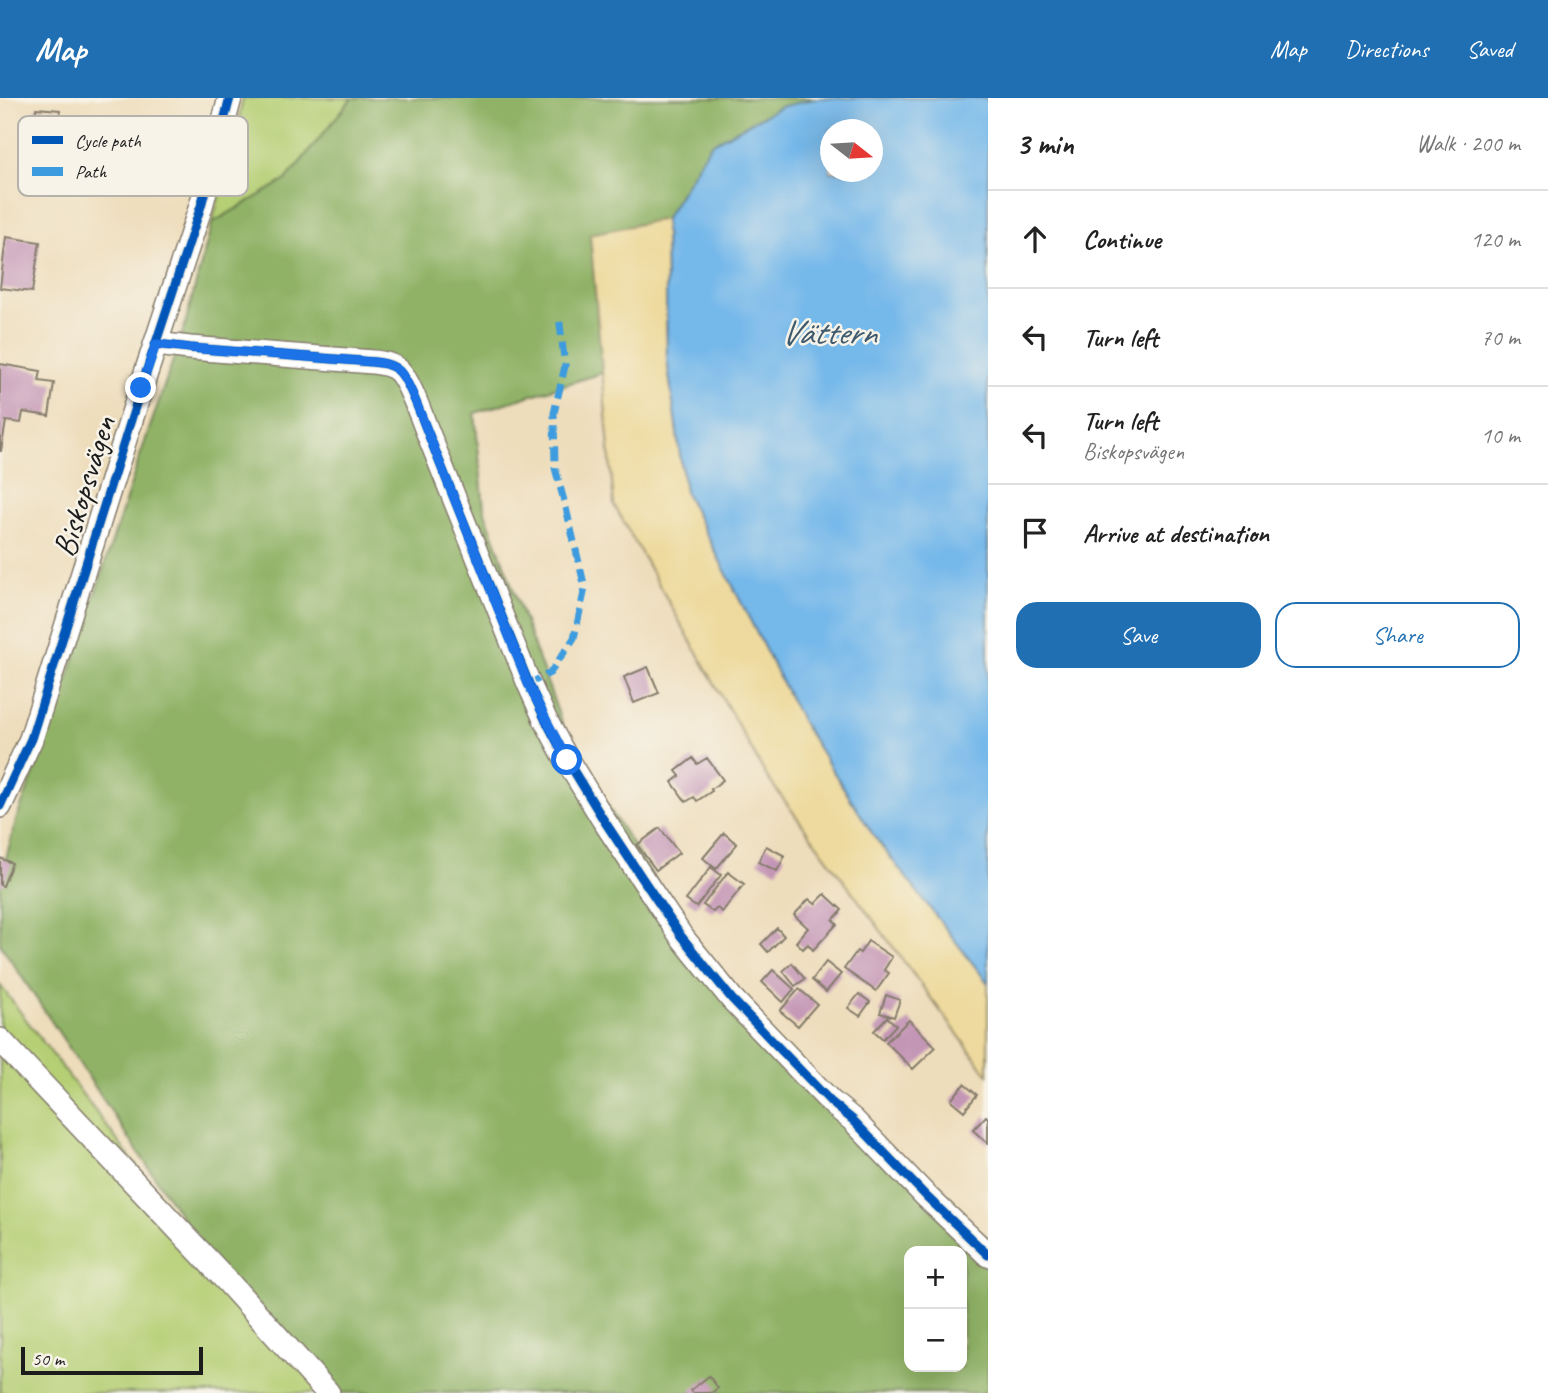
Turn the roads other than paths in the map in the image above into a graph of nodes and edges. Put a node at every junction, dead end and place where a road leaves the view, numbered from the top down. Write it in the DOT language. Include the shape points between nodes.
graph roads {
  1 [pos="230,98"];
  2 [pos="225,116"];
  3 [pos="204,196"];
  4 [pos="156,344"];
  5 [pos="0,806"];
  6 [pos="0,1040"];
  7 [pos="988,1255"];
  8 [pos="328,1393"];
  1 -- 2 [label="street, Biskopsvägen"];
  3 -- 4 [label="street, Biskopsvägen"];
  4 -- 5 [label="street, Biskopsvägen" via="31,738"];
  4 -- 7 [label="street" via="386,363 400,372 528,684 603,819 681,936 732,999"];
  6 -- 8 [label="street"];
}
